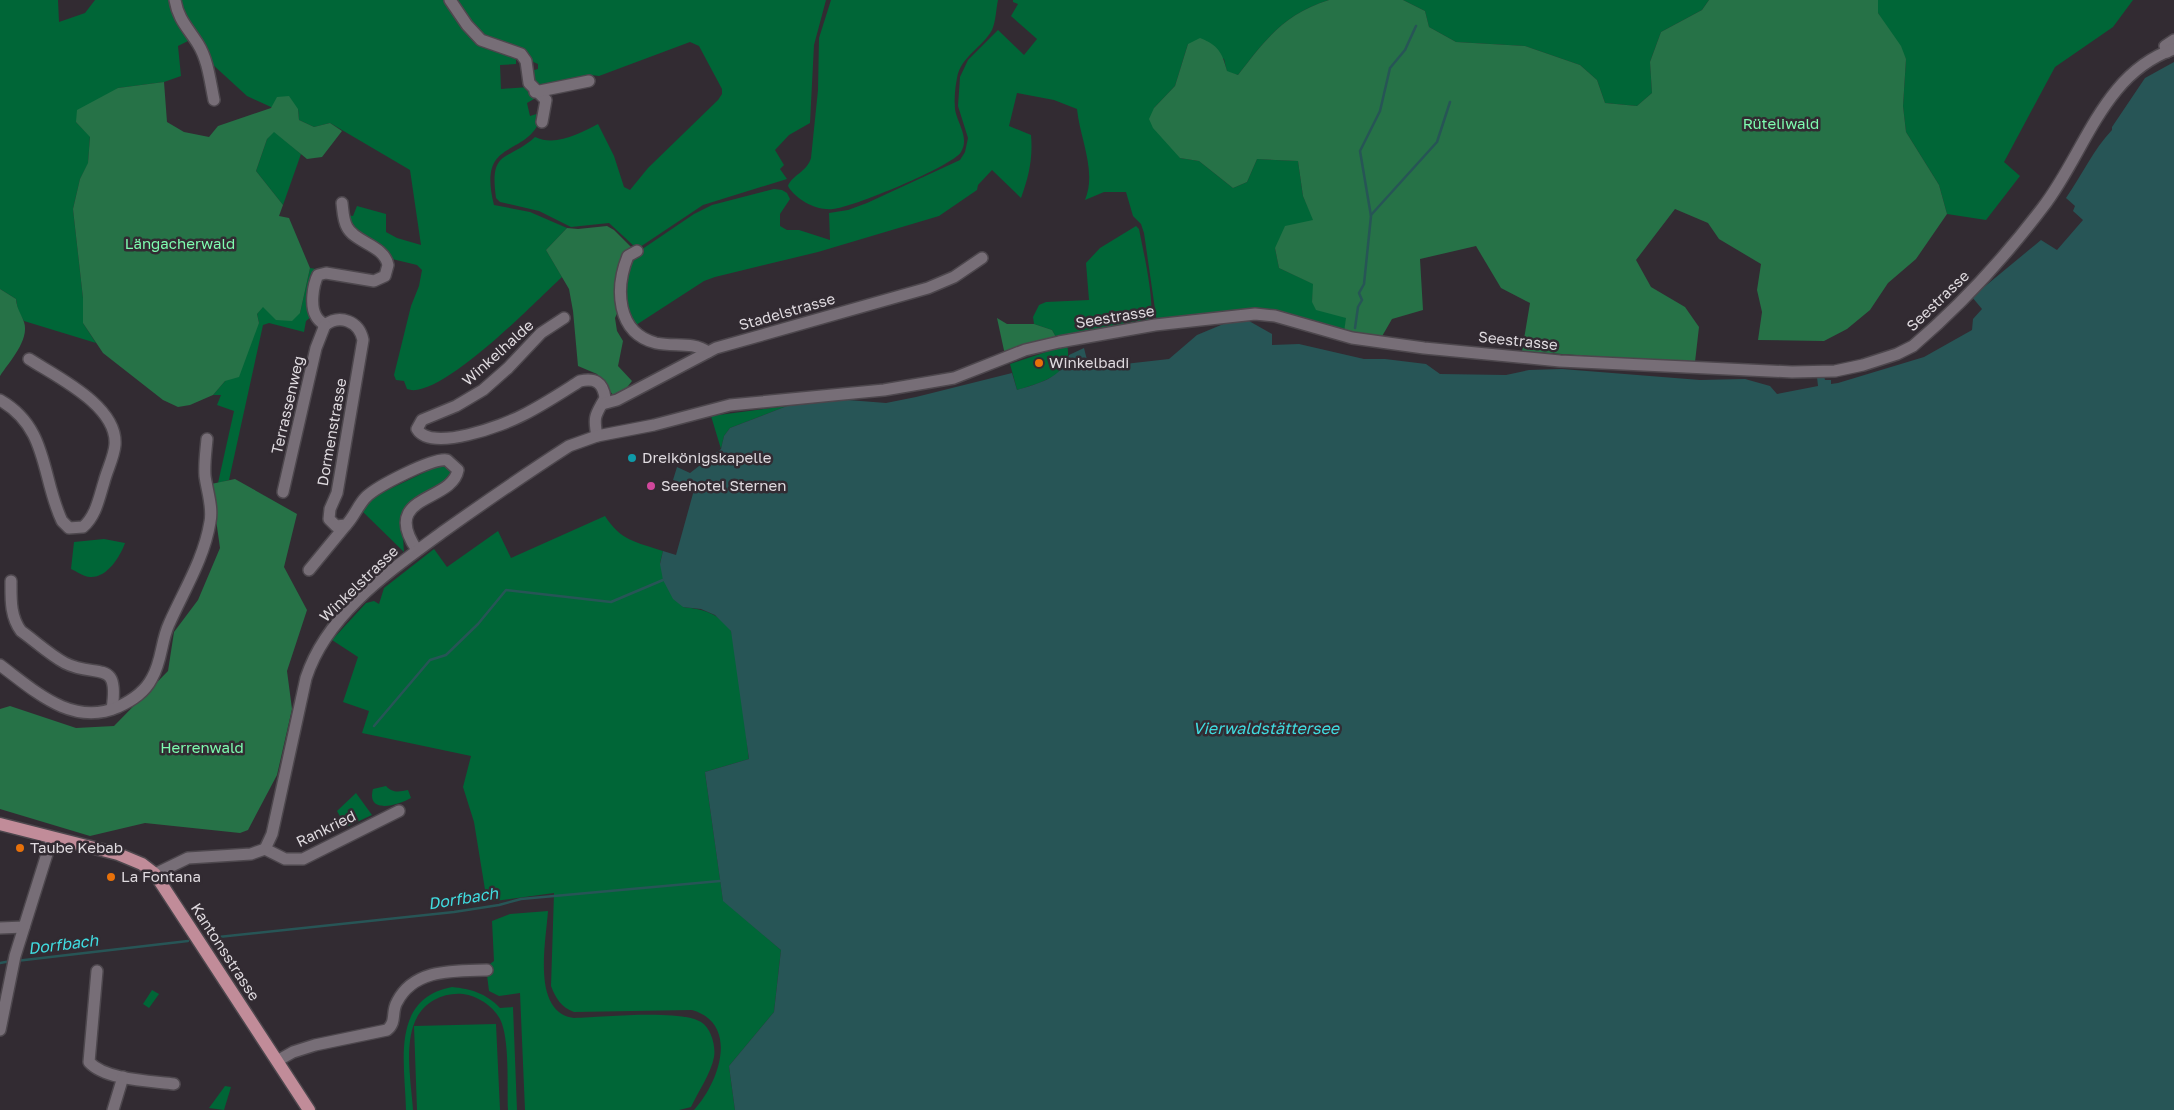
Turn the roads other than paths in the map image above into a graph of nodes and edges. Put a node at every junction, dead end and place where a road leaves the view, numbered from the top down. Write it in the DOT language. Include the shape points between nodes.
graph roads {
  1 [pos="175,0"];
  2 [pos="450,0"];
  3 [pos="2174,40"];
  4 [pos="2170,51"];
  5 [pos="589,81"];
  6 [pos="535,92"];
  7 [pos="214,100"];
  8 [pos="542,122"];
  9 [pos="342,203"];
  10 [pos="637,251"];
  11 [pos="982,258"];
  12 [pos="564,318"];
  13 [pos="325,325"];
  14 [pos="708,352"];
  15 [pos="29,359"];
  16 [pos="0,400"];
  17 [pos="602,404"];
  18 [pos="597,436"];
  19 [pos="207,439"];
  20 [pos="283,492"];
  21 [pos="346,526"];
  22 [pos="417,550"];
  23 [pos="309,570"];
  24 [pos="10,581"];
  25 [pos="0,665"];
  26 [pos="112,709"];
  27 [pos="399,810"];
  28 [pos="0,824"];
  29 [pos="52,838"];
  30 [pos="265,849"];
  31 [pos="155,874"];
  32 [pos="24,927"];
  33 [pos="0,928"];
  34 [pos="486,970"];
  35 [pos="97,971"];
  36 [pos="0,1030"];
  37 [pos="277,1061"];
  38 [pos="123,1077"];
  39 [pos="174,1084"];
  40 [pos="113,1110"];
  41 [pos="309,1110"];
  1 -- 7 [label="street" via="179,18 205,57"];
  2 -- 6 [label="street" via="481,40 522,54 529,83"];
  3 -- 4 [label="street" via="2165,46"];
  4 -- 18 [label="street, Seestrasse" via="2130,75 2114,91 2059,184 2001,260 1913,346 1863,365 1792,372 1560,361 1352,338 1275,316 1255,314 1155,325 1059,342 1025,350 954,378 884,390 730,405"];
  5 -- 6 [label="street"];
  6 -- 8 [label="street" via="546,100"];
  9 -- 13 [label="street" via="349,231 383,254 388,265 385,276 374,282 326,272 318,275 314,282 314,304 316,316"];
  10 -- 14 [label="street" via="628,256 620,292 620,305 632,327 642,337 656,343 699,346"];
  11 -- 14 [label="street, Stadelstrasse" via="928,288"];
  12 -- 17 [label="street, Winkelhalde" via="541,333 482,390 456,406 422,420 418,429 425,436 436,438 476,434 522,416 580,381 590,379 598,381 602,387 605,398"];
  13 -- 20 [label="street, Terrassenweg" via="316,348"];
  13 -- 21 [label="street, Dormenstrasse" via="338,319 348,321 360,330 363,340 337,493 328,514 332,524"];
  14 -- 17 [label="street, Stadelstrasse" via="617,400"];
  15 -- 16 [label="street" via="94,402 107,416 113,430 113,454 93,514 83,527 70,528 62,521 36,436 18,413"];
  17 -- 18 [label="street, Winkelhalde" via="594,418"];
  18 -- 22 [label="street, Winkelstrasse" via="569,446"];
  19 -- 26 [label="street" via="204,465 211,520 197,567 169,623 153,677 133,700"];
  21 -- 22 [label="street" via="374,490 436,461 447,460 458,470 452,482 416,503 408,515 409,537"];
  21 -- 23 [label="street"];
  22 -- 30 [label="street, Winkelstrasse" via="345,614 316,653 303,688 272,834"];
  24 -- 26 [label="street" via="11,607 16,625 65,663 110,676 114,682"];
  25 -- 26 [label="street" via="52,703 64,708 88,713"];
  27 -- 30 [label="street, Rankried" via="303,859 285,859"];
  28 -- 29 [label="main road, Kantonsstrasse"];
  29 -- 31 [label="main road, Kantonsstrasse" via="129,858"];
  29 -- 32 [label="street"];
  30 -- 31 [label="street" via="251,854 188,858"];
  31 -- 37 [label="main road, Kantonsstrasse"];
  32 -- 33 [label="street"];
  32 -- 36 [label="street"];
  34 -- 37 [label="street" via="438,972 425,976 396,1002 394,1022 387,1030 293,1052"];
  35 -- 38 [label="street" via="89,1062 94,1067"];
  37 -- 41 [label="main road, Kantonsstrasse"];
  38 -- 39 [label="street"];
  38 -- 40 [label="street"];
}
